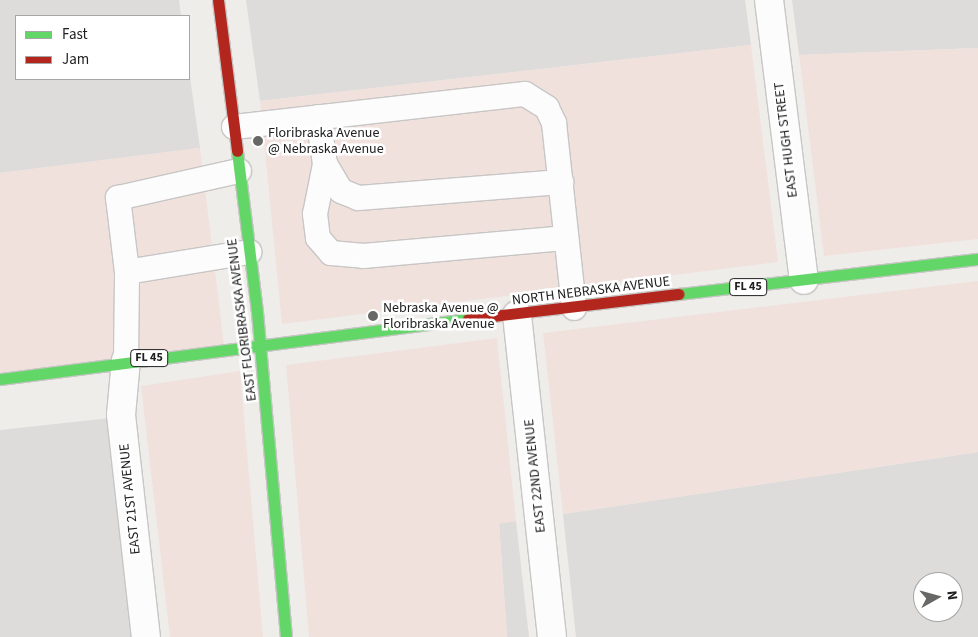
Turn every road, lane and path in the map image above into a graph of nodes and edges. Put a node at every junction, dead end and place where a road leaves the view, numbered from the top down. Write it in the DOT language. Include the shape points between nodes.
graph roads {
  1 [pos="218,0"];
  2 [pos="769,0"];
  3 [pos="318,117"];
  4 [pos="234,126"];
  5 [pos="325,164"];
  6 [pos="239,171"];
  7 [pos="561,182"];
  8 [pos="566,238"];
  9 [pos="249,252"];
  10 [pos="978,260"];
  11 [pos="127,272"];
  12 [pos="804,280"];
  13 [pos="574,308"];
  14 [pos="517,315"];
  15 [pos="261,346"];
  16 [pos="126,360"];
  17 [pos="0,379"];
  18 [pos="146,637"];
  19 [pos="286,637"];
  20 [pos="552,637"];
  1 -- 4 [label="main road, EAST FLORIBRASKA AVENUE"];
  2 -- 12 [label="street, EAST HUGH STREET"];
  3 -- 4 [label="lane"];
  3 -- 5 [label="lane"];
  3 -- 7 [label="lane" via="525,94 547,108 554,123"];
  4 -- 6 [label="main road, EAST FLORIBRASKA AVENUE"];
  5 -- 7 [label="lane" via="341,191 358,198"];
  5 -- 8 [label="lane" via="315,214 318,238 331,253 364,256"];
  6 -- 9 [label="main road, EAST FLORIBRASKA AVENUE"];
  6 -- 11 [label="lane" via="118,198"];
  7 -- 8 [label="lane"];
  8 -- 13 [label="lane"];
  9 -- 11 [label="lane"];
  9 -- 15 [label="main road, EAST FLORIBRASKA AVENUE"];
  10 -- 12 [label="main road, NORTH NEBRASKA AVENUE / FL 45"];
  11 -- 16 [label="lane"];
  12 -- 13 [label="main road, NORTH NEBRASKA AVENUE / FL 45"];
  13 -- 14 [label="main road, NORTH NEBRASKA AVENUE / FL 45"];
  14 -- 15 [label="main road, NORTH NEBRASKA AVENUE / FL 45"];
  14 -- 20 [label="street, EAST 22ND AVENUE"];
  15 -- 16 [label="main road, NORTH NEBRASKA AVENUE / FL 45"];
  15 -- 19 [label="main road, EAST FLORIBRASKA AVENUE"];
  16 -- 17 [label="main road, NORTH NEBRASKA AVENUE / FL 45"];
  16 -- 18 [label="street, EAST 21ST AVENUE" via="121,414"];
}
